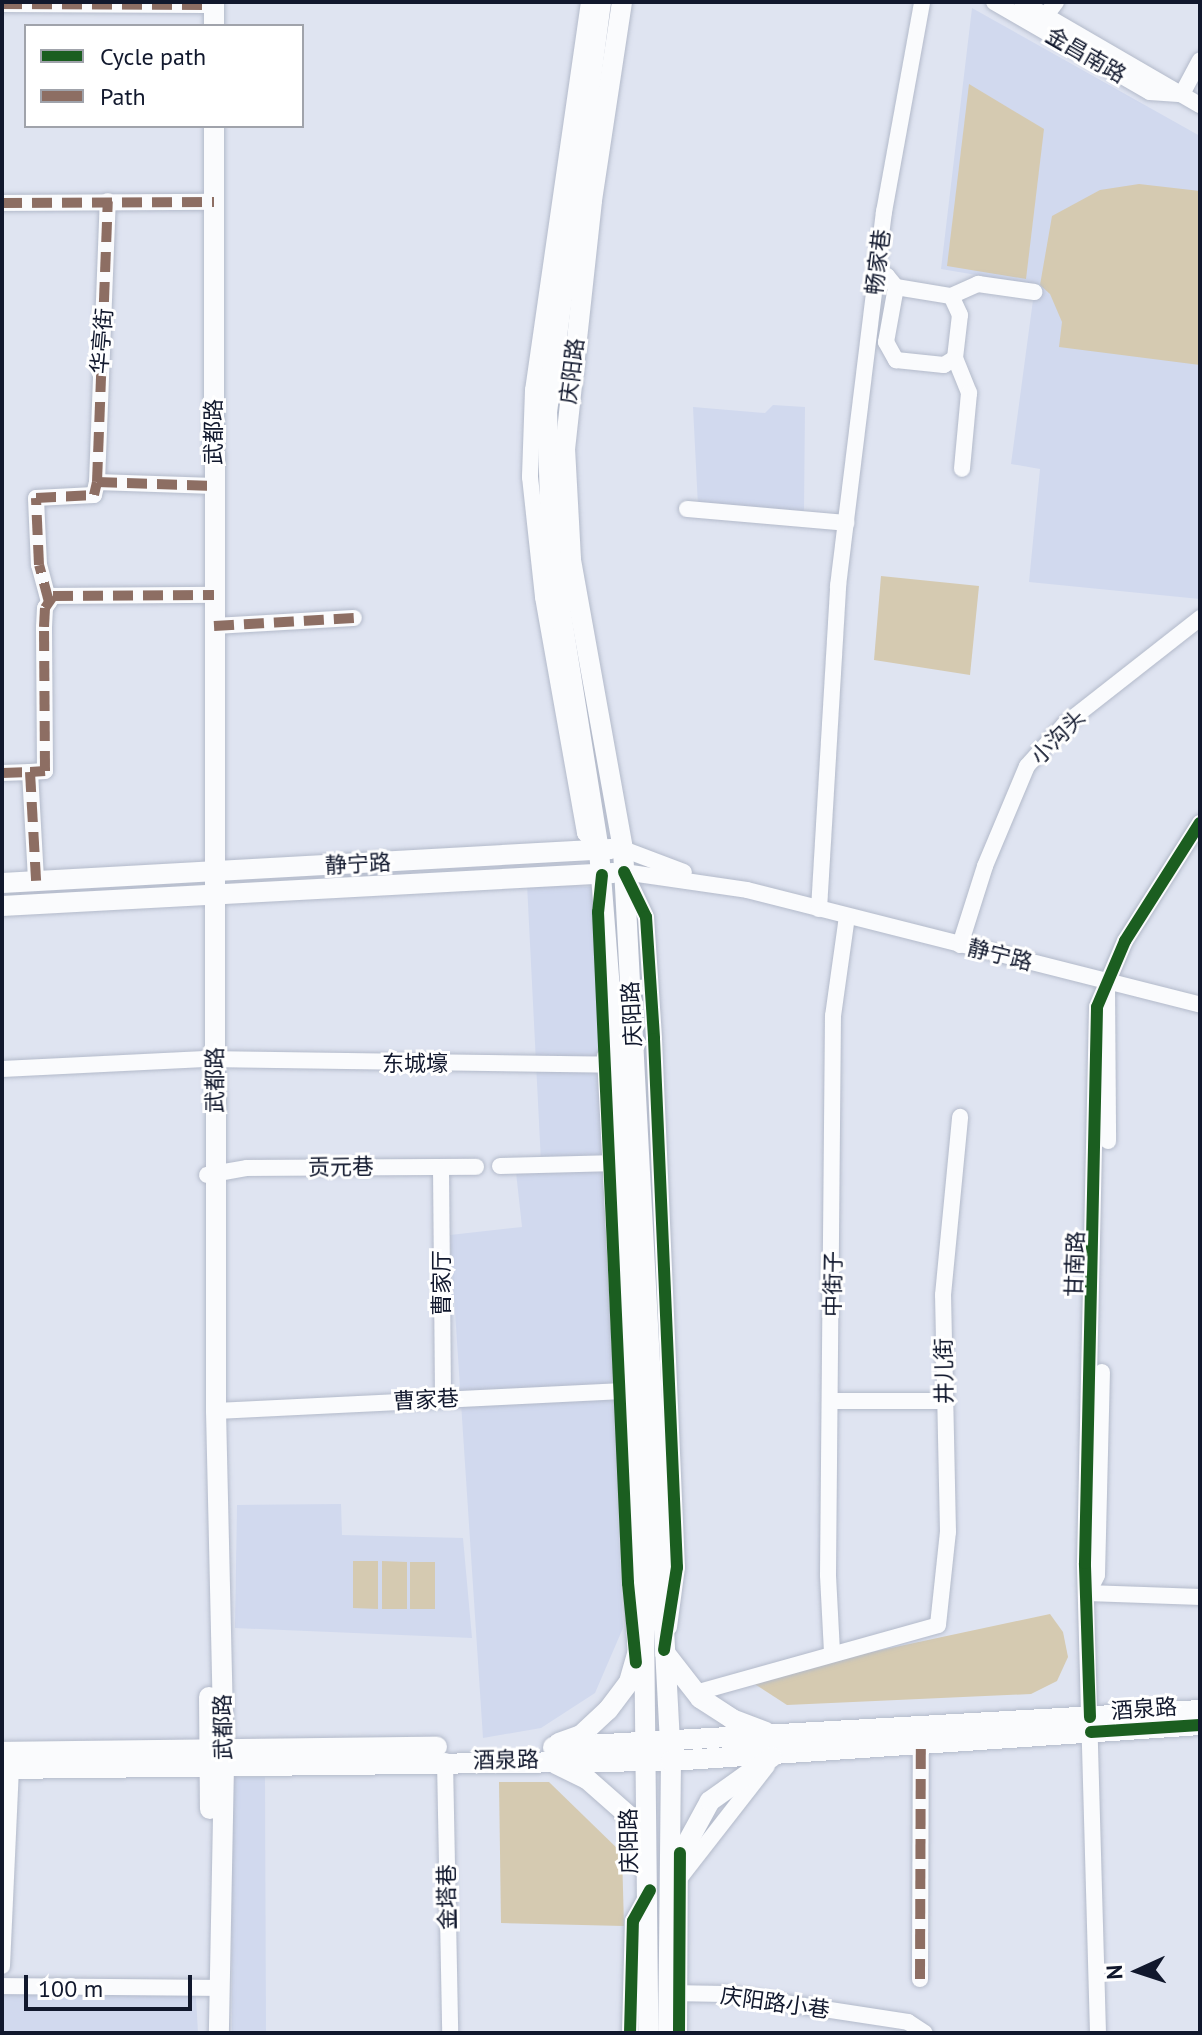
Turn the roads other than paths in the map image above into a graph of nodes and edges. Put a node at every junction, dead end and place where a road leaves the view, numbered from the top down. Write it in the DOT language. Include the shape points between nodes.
graph roads {
  1 [pos="591,2"];
  2 [pos="601,2"];
  3 [pos="622,2"];
  4 [pos="922,2"];
  5 [pos="994,2"];
  6 [pos="1022,2"];
  7 [pos="2,4"];
  8 [pos="207,9"];
  9 [pos="1051,9"];
  10 [pos="593,45"];
  11 [pos="1200,60"];
  12 [pos="1182,94"];
  13 [pos="1200,105"];
  14 [pos="205,128"];
  15 [pos="214,128"];
  16 [pos="108,201"];
  17 [pos="209,202"];
  18 [pos="2,203"];
  19 [pos="876,275"];
  20 [pos="896,287"];
  21 [pos="1034,292"];
  22 [pos="951,296"];
  23 [pos="955,358"];
  24 [pos="962,469"];
  25 [pos="97,482"];
  26 [pos="209,486"];
  27 [pos="687,509"];
  28 [pos="846,523"];
  29 [pos="209,595"];
  30 [pos="49,602"];
  31 [pos="354,618"];
  32 [pos="1200,618"];
  33 [pos="214,626"];
  34 [pos="30,772"];
  35 [pos="2,773"];
  36 [pos="1200,823"];
  37 [pos="623,849"];
  38 [pos="599,850"];
  39 [pos="209,872"];
  40 [pos="624,872"];
  41 [pos="602,875"];
  42 [pos="36,881"];
  43 [pos="708,882"];
  44 [pos="2,883"];
  45 [pos="209,894"];
  46 [pos="2,906"];
  47 [pos="819,909"];
  48 [pos="847,916"];
  49 [pos="960,945"];
  50 [pos="1107,983"];
  51 [pos="1200,1005"];
  52 [pos="210,1059"];
  53 [pos="610,1065"];
  54 [pos="2,1069"];
  55 [pos="960,1117"];
  56 [pos="616,1163"];
  57 [pos="500,1166"];
  58 [pos="441,1167"];
  59 [pos="476,1167"];
  60 [pos="210,1175"];
  61 [pos="627,1391"];
  62 [pos="443,1399"];
  63 [pos="831,1401"];
  64 [pos="943,1401"];
  65 [pos="216,1411"];
  66 [pos="1088,1593"];
  67 [pos="1200,1597"];
  68 [pos="644,1619"];
  69 [pos="664,1650"];
  70 [pos="832,1652"];
  71 [pos="636,1663"];
  72 [pos="695,1693"];
  73 [pos="1200,1710"];
  74 [pos="1090,1724"];
  75 [pos="1200,1725"];
  76 [pos="777,1745"];
  77 [pos="921,1746"];
  78 [pos="670,1751"];
  79 [pos="540,1753"];
  80 [pos="646,1753"];
  81 [pos="217,1757"];
  82 [pos="445,1761"];
  83 [pos="5,1763"];
  84 [pos="676,1876"];
  85 [pos="650,1890"];
  86 [pos="2,1966"];
  87 [pos="920,1979"];
  88 [pos="2,1986"];
  89 [pos="214,1988"];
  90 [pos="674,1993"];
  91 [pos="210,2033"];
  92 [pos="219,2033"];
  93 [pos="450,2033"];
  94 [pos="630,2033"];
  95 [pos="648,2033"];
  96 [pos="668,2033"];
  97 [pos="679,2033"];
  98 [pos="925,2033"];
  99 [pos="1098,2033"];
  1 -- 10 [label="main road"];
  1 -- 38 [label="street" via="533,390 530,477 543,597 585,833"];
  2 -- 10 [label="main road, 庆阳路"];
  3 -- 37 [label="main road, 庆阳路" via="565,437 571,560"];
  4 -- 19 [label="street, 畅家巷"];
  5 -- 12 [label="street, 金昌南路" via="1150,92"];
  6 -- 9 [label="street, 金昌南路"];
  7 -- 8 [label="street"];
  9 -- 12 [label="street, 金昌南路"];
  10 -- 38 [label="main road, 庆阳路" via="547,410 552,557"];
  11 -- 12 [label="street"];
  12 -- 13 [label="street, 金昌南路"];
  14 -- 17 [label="main road, 武都路"];
  15 -- 17 [label="main road, 武都路"];
  16 -- 17 [label="street"];
  16 -- 18 [label="street"];
  16 -- 25 [label="street, 华亭街"];
  17 -- 26 [label="main road, 武都路"];
  19 -- 20 [label="street" via="887,276"];
  19 -- 28 [label="street, 畅家巷"];
  20 -- 22 [label="street"];
  20 -- 23 [label="street" via="889,353 896,360 944,365"];
  21 -- 22 [label="street" via="978,284"];
  22 -- 23 [label="street" via="960,315"];
  23 -- 24 [label="street" via="969,393"];
  25 -- 26 [label="street"];
  25 -- 30 [label="street" via="94,495 36,498 39,565"];
  26 -- 29 [label="main road, 武都路"];
  27 -- 28 [label="street"];
  28 -- 47 [label="street, 畅家巷"];
  29 -- 30 [label="street" via="53,596"];
  29 -- 33 [label="main road, 武都路"];
  29 -- 39 [label="main road, 武都路"];
  30 -- 34 [label="street" via="44,627 45,771"];
  31 -- 33 [label="street"];
  32 -- 49 [label="street, 小沟头" via="1065,724 1027,766 985,866"];
  33 -- 39 [label="main road, 武都路"];
  34 -- 35 [label="street"];
  34 -- 42 [label="street"];
  36 -- 50 [label="street, 甘南路" via="1125,941"];
  37 -- 38 [label="main road, 静宁路"];
  37 -- 40 [label="main road, 庆阳路"];
  37 -- 43 [label="street, 静宁路"];
  38 -- 39 [label="main road, 静宁路"];
  38 -- 41 [label="main road, 庆阳路"];
  39 -- 42 [label="main road, 静宁路"];
  39 -- 45 [label="main road, 武都路"];
  40 -- 41 [label="main road, 静宁路"];
  40 -- 43 [label="street, 静宁路"];
  40 -- 69 [label="main road, 庆阳路"];
  41 -- 45 [label="main road, 静宁路"];
  41 -- 53 [label="main road, 庆阳路"];
  42 -- 44 [label="main road, 静宁路"];
  43 -- 47 [label="street, 静宁路"];
  45 -- 46 [label="main road, 静宁路"];
  45 -- 52 [label="main road, 武都路"];
  47 -- 48 [label="street, 静宁路"];
  48 -- 49 [label="street, 静宁路"];
  48 -- 63 [label="street, 中街子" via="833,1016"];
  49 -- 50 [label="street, 静宁路"];
  50 -- 51 [label="street, 静宁路"];
  50 -- 66 [label="street, 甘南路" via="1111,1013 1097,1575"];
  52 -- 53 [label="street, 东城壕"];
  52 -- 54 [label="street, 东城壕"];
  52 -- 60 [label="main road, 武都路"];
  53 -- 56 [label="main road, 庆阳路"];
  55 -- 64 [label="street, 井儿街" via="943,1295"];
  56 -- 57 [label="street"];
  56 -- 61 [label="main road, 庆阳路"];
  58 -- 59 [label="street, 贡元巷"];
  58 -- 60 [label="street, 贡元巷" via="247,1168"];
  58 -- 62 [label="street, 曹家厅"];
  60 -- 65 [label="main road, 武都路"];
  60 -- 81 [label="main road, 武都路"];
  61 -- 62 [label="street, 曹家巷"];
  61 -- 68 [label="main road, 庆阳路"];
  61 -- 71 [label="street"];
  62 -- 65 [label="street, 曹家巷"];
  63 -- 64 [label="street"];
  63 -- 70 [label="street, 中街子"];
  64 -- 70 [label="street, 井儿街" via="948,1532 938,1625"];
  65 -- 81 [label="main road, 武都路"];
  66 -- 67 [label="street"];
  66 -- 74 [label="street, 甘南路"];
  68 -- 71 [label="main road"];
  68 -- 80 [label="main road, 庆阳路"];
  69 -- 72 [label="main road"];
  69 -- 78 [label="main road, 庆阳路"];
  70 -- 72 [label="street"];
  71 -- 79 [label="main road" via="621,1695 594,1725"];
  72 -- 76 [label="main road"];
  73 -- 74 [label="main road, 酒泉路"];
  74 -- 75 [label="main road, 酒泉路"];
  74 -- 76 [label="main road, 酒泉路"];
  74 -- 77 [label="main road, 酒泉路"];
  74 -- 99 [label="street, 甘南路"];
  76 -- 77 [label="main road, 酒泉路"];
  76 -- 78 [label="main road, 酒泉路"];
  76 -- 84 [label="street"];
  76 -- 84 [label="main road" via="710,1801 680,1853"];
  77 -- 87 [label="street"];
  78 -- 80 [label="main road, 酒泉路"];
  78 -- 84 [label="main road, 庆阳路"];
  79 -- 80 [label="main road, 酒泉路"];
  79 -- 81 [label="main road, 酒泉路"];
  79 -- 82 [label="main road, 酒泉路"];
  79 -- 85 [label="main road" via="587,1779 629,1816"];
  80 -- 85 [label="main road, 庆阳路"];
  81 -- 82 [label="main road, 酒泉路"];
  81 -- 83 [label="main road, 酒泉路"];
  81 -- 89 [label="main road, 武都路"];
  82 -- 93 [label="street, 金塔巷"];
  83 -- 86 [label="street"];
  84 -- 90 [label="main road, 庆阳路"];
  85 -- 94 [label="street" via="633,1921"];
  85 -- 95 [label="main road, 庆阳路"];
  88 -- 89 [label="street"];
  89 -- 91 [label="main road, 武都路"];
  89 -- 92 [label="main road, 武都路"];
  90 -- 96 [label="main road, 庆阳路"];
  90 -- 97 [label="street"];
  90 -- 98 [label="street, 庆阳路小巷" via="726,1994 908,2022"];
}
